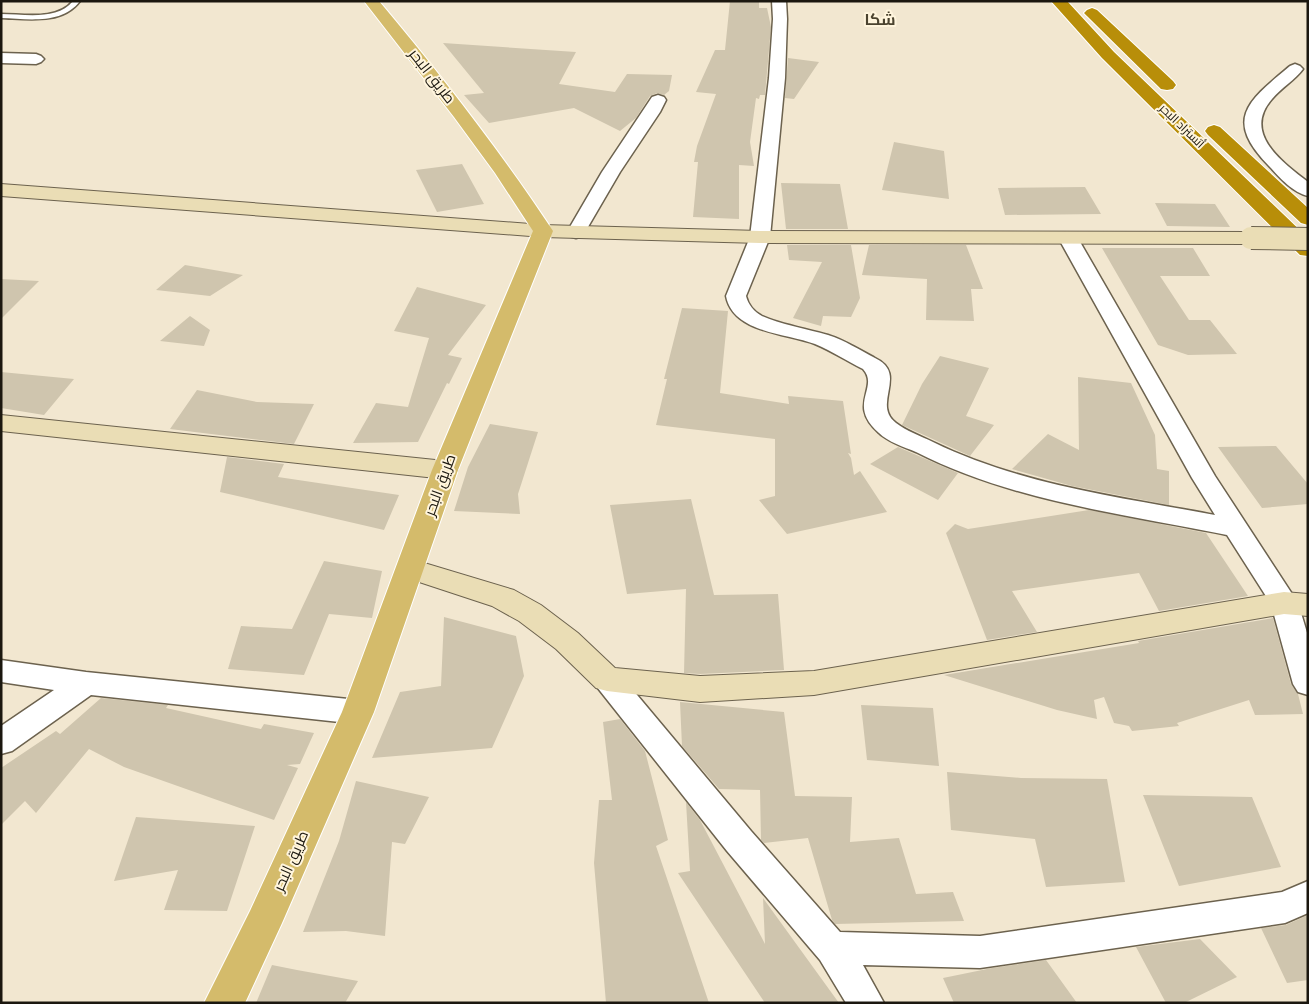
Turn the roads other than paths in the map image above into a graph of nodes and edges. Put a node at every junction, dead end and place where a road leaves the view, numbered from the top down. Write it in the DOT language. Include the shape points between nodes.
graph roads {
  1 [pos="77,1"];
  2 [pos="371,1"];
  3 [pos="779,1"];
  4 [pos="1058,1"];
  5 [pos="1080,1"];
  6 [pos="1,16"];
  7 [pos="1,58"];
  8 [pos="36,59"];
  9 [pos="1295,69"];
  10 [pos="1180,98"];
  11 [pos="658,100"];
  12 [pos="1201,119"];
  13 [pos="1308,191"];
  14 [pos="4,193"];
  15 [pos="1308,219"];
  16 [pos="543,232"];
  17 [pos="576,232"];
  18 [pos="760,237"];
  19 [pos="1069,239"];
  20 [pos="1308,239"];
  21 [pos="1308,250"];
  22 [pos="1,422"];
  23 [pos="445,470"];
  24 [pos="1236,528"];
  25 [pos="411,569"];
  26 [pos="1296,604"];
  27 [pos="1,671"];
  28 [pos="608,679"];
  29 [pos="86,683"];
  30 [pos="1308,684"];
  31 [pos="358,712"];
  32 [pos="1,742"];
  33 [pos="1308,896"];
  34 [pos="832,948"];
  35 [pos="224,1003"];
  36 [pos="866,1003"];
  1 -- 6 [label="lane" via="69,11 54,14"];
  2 -- 16 [label="main road, طريق البحر" via="466,120 517,189"];
  3 -- 18 [label="street" via="777,78"];
  4 -- 21 [label="highway, أتستراد البحر" via="1108,55"];
  5 -- 10 [label="highway, أتستراد البحر"];
  7 -- 8 [label="street"];
  9 -- 13 [label="street" via="1252,115 1252,127 1254,138 1263,149"];
  11 -- 17 [label="street"];
  12 -- 15 [label="highway, أتستراد البحر"];
  14 -- 16 [label="main road"];
  16 -- 17 [label="main road"];
  16 -- 23 [label="main road, طريق البحر"];
  17 -- 18 [label="main road"];
  18 -- 19 [label="main road"];
  18 -- 24 [label="street" via="736,296 738,306 754,320 823,340 871,364 879,373 874,405 877,417 888,429 942,456 1028,487"];
  19 -- 20 [label="main road, bridge"];
  19 -- 24 [label="street"];
  22 -- 23 [label="main road"];
  23 -- 25 [label="main road, طريق البحر"];
  24 -- 26 [label="street"];
  25 -- 28 [label="main road" via="503,598 530,613"];
  25 -- 31 [label="main road, طريق البحر"];
  26 -- 28 [label="main road" via="814,683 700,689"];
  26 -- 30 [label="street"];
  27 -- 29 [label="street"];
  28 -- 34 [label="street" via="739,841"];
  29 -- 31 [label="street"];
  29 -- 32 [label="street"];
  31 -- 35 [label="main road, طريق البحر"];
  33 -- 34 [label="street" via="1285,907 980,952"];
  34 -- 36 [label="street"];
}
